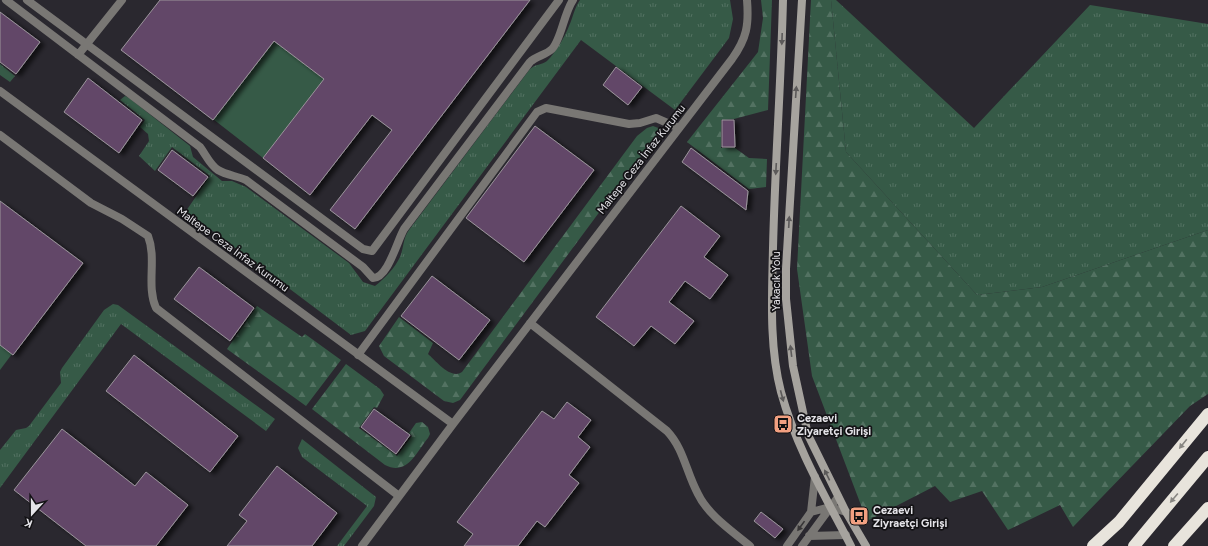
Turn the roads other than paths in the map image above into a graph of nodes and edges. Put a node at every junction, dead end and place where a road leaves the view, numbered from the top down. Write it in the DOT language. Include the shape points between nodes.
graph roads {
  1 [pos="6,0"];
  2 [pos="27,0"];
  3 [pos="122,0"];
  4 [pos="559,0"];
  5 [pos="573,0"];
  6 [pos="747,0"];
  7 [pos="784,0"];
  8 [pos="802,0"];
  9 [pos="86,45"];
  10 [pos="78,55"];
  11 [pos="0,91"];
  12 [pos="680,128"];
  13 [pos="0,135"];
  14 [pos="530,323"];
  15 [pos="358,354"];
  16 [pos="1208,414"];
  17 [pos="453,424"];
  18 [pos="1208,458"];
  19 [pos="815,477"];
  20 [pos="399,496"];
  21 [pos="838,497"];
  22 [pos="830,507"];
  23 [pos="1208,508"];
  24 [pos="811,512"];
  25 [pos="846,512"];
  26 [pos="846,535"];
  27 [pos="809,536"];
  28 [pos="362,546"];
  29 [pos="750,546"];
  30 [pos="787,546"];
  31 [pos="802,546"];
  32 [pos="852,546"];
  33 [pos="866,546"];
  34 [pos="1093,546"];
  35 [pos="1134,546"];
  36 [pos="1174,546"];
  1 -- 10 [label="lane"];
  2 -- 9 [label="lane"];
  3 -- 9 [label="lane"];
  4 -- 9 [label="lane" via="372,251 363,249"];
  5 -- 10 [label="lane" via="552,49 536,56 530,62 404,229 388,265 377,278 373,278 246,180 220,171 200,147"];
  6 -- 12 [label="lane, Maltepe Ceza İnfaz Kurumu" via="748,24 741,46"];
  7 -- 19 [label="main road, Yakacık Yolu, one-way" via="774,204 772,323 780,391 793,430"];
  21 -- 8 [label="main road, Yakacık Yolu, one-way" via="808,435 796,385 786,299"];
  9 -- 10 [label="lane"];
  11 -- 15 [label="lane, Maltepe Ceza İnfaz Kurumu"];
  12 -- 14 [label="lane, Maltepe Ceza İnfaz Kurumu"];
  12 -- 15 [label="lane" via="656,118 628,124 546,108 537,112"];
  13 -- 20 [label="lane" via="91,204 122,218 148,236 152,300 156,308"];
  14 -- 17 [label="lane, Maltepe Ceza İnfaz Kurumu"];
  14 -- 29 [label="lane" via="675,439 703,503"];
  15 -- 17 [label="lane, Maltepe Ceza İnfaz Kurumu"];
  16 -- 34 [label="highway, one-way" via="1119,522"];
  17 -- 20 [label="lane, Maltepe Ceza İnfaz Kurumu"];
  18 -- 35 [label="highway, one-way"];
  19 -- 22 [label="main road, Yakacık Yolu"];
  19 -- 24 [label="lane"];
  20 -- 28 [label="lane, Maltepe Ceza İnfaz Kurumu"];
  21 -- 22 [label="lane"];
  21 -- 25 [label="main road, Yakacık Yolu"];
  22 -- 24 [label="lane"];
  22 -- 25 [label="lane"];
  22 -- 26 [label="main road, Yakacık Yolu"];
  22 -- 27 [label="lane"];
  23 -- 36 [label="highway"];
  24 -- 30 [label="lane, one-way"];
  25 -- 33 [label="main road, Yakacık Yolu"];
  26 -- 27 [label="lane"];
  26 -- 32 [label="main road, Yakacık Yolu"];
  27 -- 31 [label="lane"];
}
